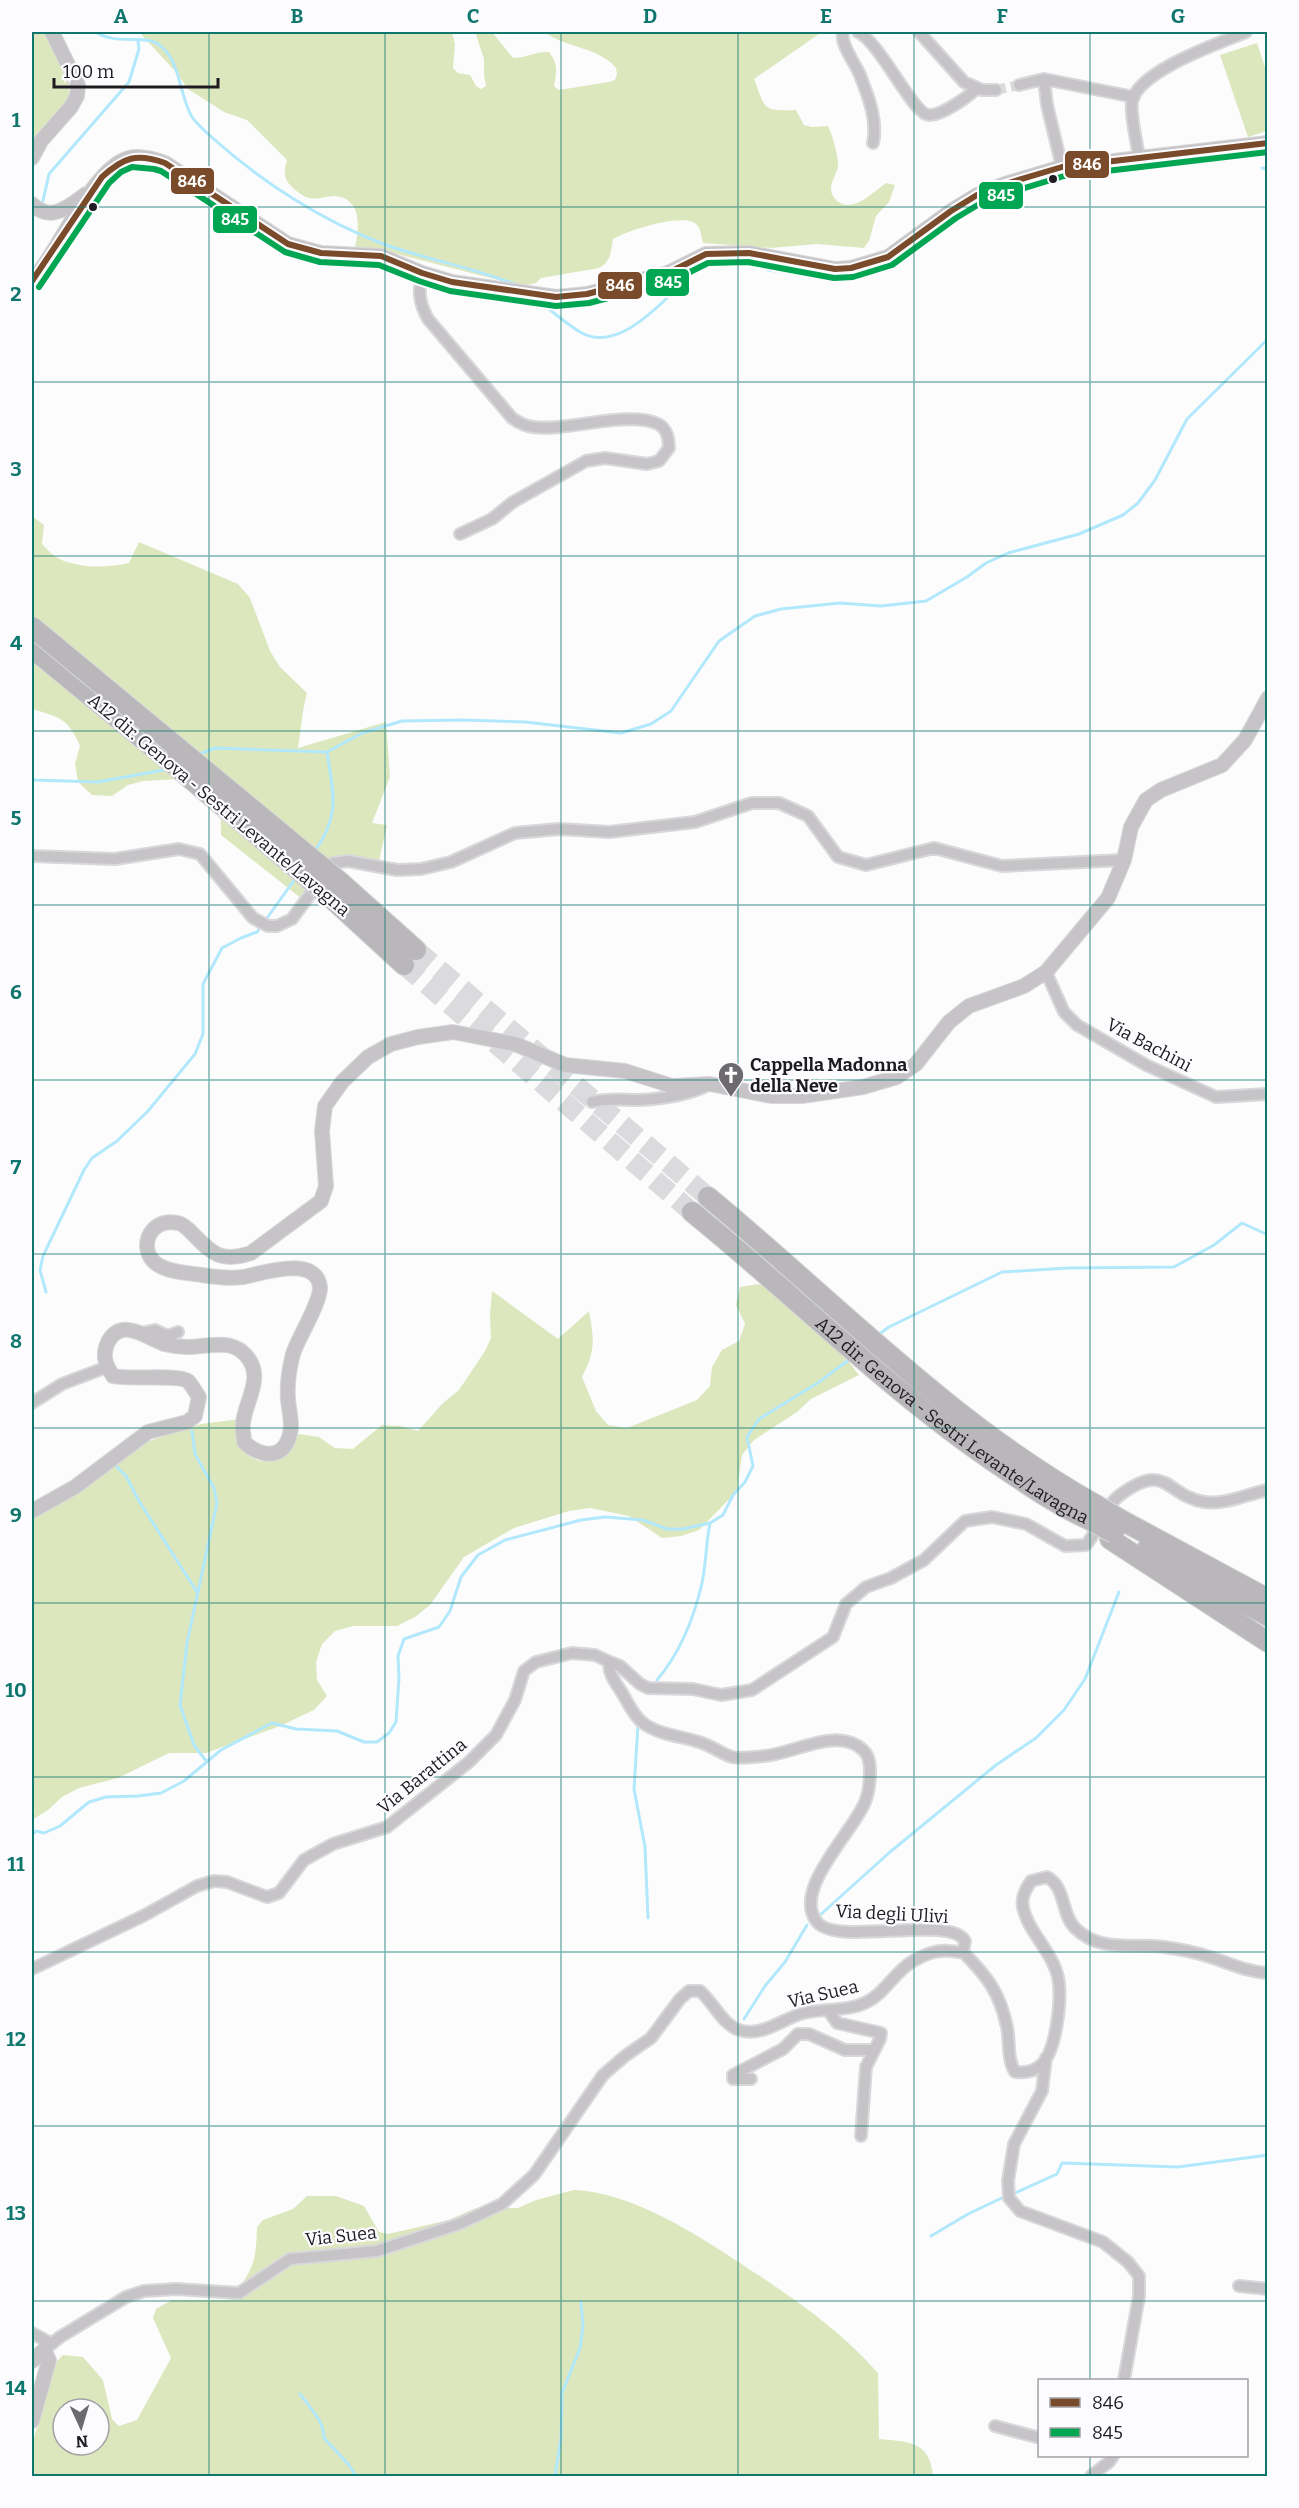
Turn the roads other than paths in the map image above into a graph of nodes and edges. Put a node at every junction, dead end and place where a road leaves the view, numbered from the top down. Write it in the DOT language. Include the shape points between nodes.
graph roads {
  1 [pos="52,32"];
  2 [pos="843,32"];
  3 [pos="858,32"];
  4 [pos="919,32"];
  5 [pos="1246,32"];
  6 [pos="1044,79"];
  7 [pos="1019,85"];
  8 [pos="977,88"];
  9 [pos="996,90"];
  10 [pos="1134,97"];
  11 [pos="1268,142"];
  12 [pos="873,143"];
  13 [pos="32,158"];
  14 [pos="1139,158"];
  15 [pos="1062,167"];
  16 [pos="92,189"];
  17 [pos="32,204"];
  18 [pos="422,273"];
  19 [pos="32,281"];
  20 [pos="460,534"];
  21 [pos="32,627"];
  22 [pos="32,648"];
  23 [pos="1268,698"];
  24 [pos="32,856"];
  25 [pos="1124,860"];
  26 [pos="334,889"];
  27 [pos="410,957"];
  28 [pos="1046,972"];
  29 [pos="710,1084"];
  30 [pos="1268,1094"];
  31 [pos="592,1102"];
  32 [pos="708,1197"];
  33 [pos="692,1212"];
  34 [pos="178,1332"];
  35 [pos="142,1333"];
  36 [pos="106,1367"];
  37 [pos="32,1403"];
  38 [pos="1049,1488"];
  39 [pos="1268,1490"];
  40 [pos="32,1511"];
  41 [pos="1116,1531"];
  42 [pos="1177,1550"];
  43 [pos="1268,1589"];
  44 [pos="1268,1599"];
  45 [pos="1268,1616"];
  46 [pos="1268,1642"];
  47 [pos="610,1662"];
  48 [pos="963,1952"];
  49 [pos="32,1969"];
  50 [pos="1268,1973"];
  51 [pos="829,2011"];
  52 [pos="874,2050"];
  53 [pos="1046,2058"];
  54 [pos="751,2079"];
  55 [pos="861,2136"];
  56 [pos="1239,2286"];
  57 [pos="1268,2289"];
  58 [pos="32,2333"];
  59 [pos="48,2347"];
  60 [pos="32,2361"];
  61 [pos="1124,2379"];
  62 [pos="32,2421"];
  63 [pos="995,2426"];
  64 [pos="1038,2437"];
  65 [pos="1112,2457"];
  66 [pos="1091,2476"];
  1 -- 13 [label="street" via="78,85 77,96"];
  2 -- 12 [label="street" via="876,127"];
  3 -- 8 [label="street" via="878,50 923,114 930,116 944,110"];
  4 -- 8 [label="street" via="964,82"];
  5 -- 10 [label="street" via="1169,64"];
  6 -- 7 [label="street"];
  6 -- 10 [label="street"];
  6 -- 15 [label="street"];
  8 -- 9 [label="street"];
  10 -- 14 [label="street"];
  11 -- 14 [label="street"];
  14 -- 15 [label="street"];
  15 -- 18 [label="street" via="977,195 888,257 851,268 835,269 749,254 706,254 668,273 587,294 556,297 452,282"];
  16 -- 17 [label="street" via="53,214 40,212"];
  16 -- 18 [label="street" via="112,167 129,158 153,159 165,163 288,244 321,253 381,256"];
  16 -- 19 [label="street"];
  18 -- 20 [label="street" via="419,295 424,312 462,362 522,425 534,428 644,421 664,428 669,439 669,448 659,460 647,464 605,458 586,461 522,496 492,519"];
  21 -- 26 [label="highway, bridge"];
  22 -- 26 [label="highway, A12 dir. Genova - Sestri Levante/Lavagna, bridge"];
  23 -- 25 [label="street" via="1245,740 1222,765 1146,800 1131,827"];
  24 -- 25 [label="street" via="115,859 179,849 201,854 253,918 268,926 292,919 333,863 348,861 397,870 421,869 451,862 514,833 558,829 609,832 695,822 752,803 779,803 808,816 838,857 866,865 934,848 1002,866"];
  25 -- 28 [label="street" via="1108,898"];
  26 -- 27 [label="highway, A12 dir. Genova - Sestri Levante/Lavagna"];
  28 -- 29 [label="street" via="1024,986 969,1006 949,1022 916,1064 897,1077 863,1087 802,1096 771,1096"];
  28 -- 30 [label="street, Via Bachini" via="1064,1012 1077,1025 1146,1065 1216,1097"];
  29 -- 31 [label="street" via="680,1096 606,1098"];
  29 -- 35 [label="street" via="672,1086 625,1071 566,1065 514,1044 453,1032 391,1044 368,1057 342,1082 325,1106 322,1131 326,1186 321,1201 251,1253 239,1257 213,1253 182,1223 158,1224 148,1238 147,1247 154,1262 173,1270 241,1277 284,1268 302,1269 315,1276 320,1285 319,1296 288,1374 291,1423 288,1440 279,1451 268,1455 255,1452 244,1442 243,1424 255,1378 251,1362 242,1351 225,1343 178,1347"];
  32 -- 38 [label="highway"];
  33 -- 38 [label="highway, A12 dir. Genova - Sestri Levante/Lavagna" via="903,1394 974,1449"];
  34 -- 35 [label="street" via="168,1336 155,1330"];
  35 -- 36 [label="street" via="131,1329 117,1332 103,1353"];
  36 -- 37 [label="street" via="62,1384"];
  36 -- 40 [label="street" via="113,1376 125,1379 188,1381 199,1397 195,1416 187,1422 148,1431 75,1487"];
  38 -- 41 [label="highway, bridge"];
  39 -- 47 [label="street" via="1202,1502 1162,1481 1146,1481 1119,1495 1086,1545 1076,1548 1026,1524 992,1517 965,1521 924,1560 866,1587 846,1604 833,1637 752,1689 721,1695 693,1689 648,1688"];
  41 -- 42 [label="highway"];
  41 -- 45 [label="highway"];
  41 -- 46 [label="highway"];
  42 -- 43 [label="highway"];
  42 -- 44 [label="highway"];
  47 -- 48 [label="street, Via degli Ulivi" via="608,1670 642,1723 732,1757 784,1754 814,1743 834,1741 853,1743 865,1752 870,1764 865,1803 819,1873 812,1908 816,1922 844,1932 952,1932 963,1937"];
  47 -- 49 [label="street, Via Barattina" via="595,1655 572,1653 536,1662 524,1671 496,1735 470,1762 387,1827 333,1844 304,1860 279,1893 267,1897 228,1882 197,1886"];
  48 -- 51 [label="street, Via Suea" via="939,1951 919,1958 866,2003"];
  48 -- 53 [label="street" via="988,1978 998,1998 1015,2072 1032,2071"];
  50 -- 53 [label="street" via="1162,1947 1134,1948 1090,1939 1074,1927 1054,1881 1047,1877 1031,1881 1023,1906 1058,1976 1055,2030"];
  51 -- 52 [label="street" via="837,2023 881,2033"];
  51 -- 59 [label="street, Via Suea" via="805,2012 756,2031 738,2030 723,2019 700,1991 689,1991 651,2038 603,2075 534,2175 502,2204 459,2224 377,2251 290,2259 239,2293 144,2291 126,2297"];
  52 -- 54 [label="street" via="845,2050 809,2034 798,2034 783,2049 733,2075 733,2079"];
  52 -- 55 [label="street" via="866,2067"];
  53 -- 61 [label="street" via="1042,2091 1014,2144 1008,2198 1020,2211 1103,2242 1139,2276"];
  56 -- 57 [label="street"];
  58 -- 59 [label="street"];
  59 -- 60 [label="street"];
  59 -- 62 [label="street" via="49,2360"];
  63 -- 64 [label="street"];
  65 -- 66 [label="street"];
}
